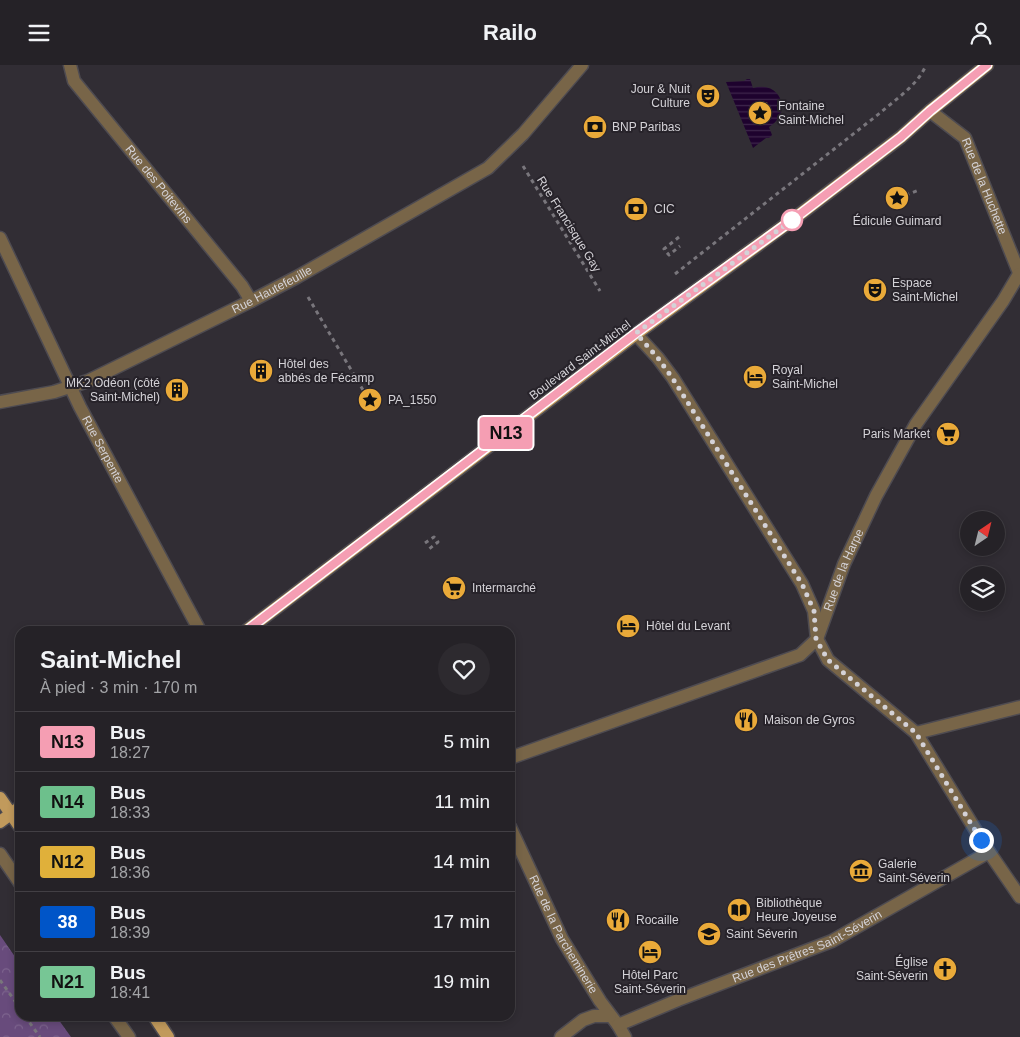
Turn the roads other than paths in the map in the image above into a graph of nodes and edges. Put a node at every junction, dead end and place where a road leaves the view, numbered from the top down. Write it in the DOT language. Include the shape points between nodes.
graph roads {
  1 [pos="70,65"];
  2 [pos="582,65"];
  3 [pos="987,65"];
  4 [pos="930,111"];
  5 [pos="0,238"];
  6 [pos="1020,275"];
  7 [pos="251,301"];
  8 [pos="636,333"];
  9 [pos="70,387"];
  10 [pos="0,402"];
  11 [pos="197,626"];
  12 [pos="253,626"];
  13 [pos="816,639"];
  14 [pos="1020,707"];
  15 [pos="916,733"];
  16 [pos="515,756"];
  17 [pos="0,799"];
  18 [pos="15,810"];
  19 [pos="0,822"];
  20 [pos="515,838"];
  21 [pos="989,852"];
  22 [pos="0,854"];
  23 [pos="15,876"];
  24 [pos="1020,897"];
  25 [pos="614,1020"];
  26 [pos="117,1021"];
  27 [pos="157,1021"];
  28 [pos="128,1037"];
  29 [pos="168,1037"];
  30 [pos="561,1037"];
  31 [pos="625,1037"];
  1 -- 7 [label="street, Rue des Poitevins" via="74,81"];
  2 -- 7 [label="street, Rue Hautefeuille" via="523,134 488,168"];
  3 -- 4 [label="main road, Boulevard Saint-Michel"];
  4 -- 6 [label="street, Rue de la Huchette" via="965,138"];
  4 -- 8 [label="main road, Boulevard Saint-Michel" via="795,218"];
  5 -- 9 [label="street, Rue Serpente"];
  6 -- 13 [label="street, Rue de la Harpe" via="916,425 876,496 844,564"];
  7 -- 9 [label="street, Rue Hautefeuille"];
  8 -- 12 [label="main road, Boulevard Saint-Michel"];
  8 -- 13 [label="street" via="673,379 802,584 814,611"];
  9 -- 10 [label="street, Rue Hautefeuille"];
  9 -- 11 [label="street, Rue Serpente"];
  13 -- 15 [label="street" via="828,660"];
  13 -- 16 [label="street, Rue de la Harpe" via="800,655"];
  14 -- 15 [label="street"];
  15 -- 21 [label="street"];
  17 -- 18 [label="main road"];
  18 -- 19 [label="main road"];
  20 -- 25 [label="street, Rue de la Parcheminerie" via="562,939"];
  21 -- 24 [label="street"];
  21 -- 25 [label="street, Rue des Prêtres Saint-Séverin" via="832,941 678,1000"];
  22 -- 23 [label="street"];
  25 -- 30 [label="street, Rue des Prêtres Saint-Séverin" via="594,1016 583,1020"];
  25 -- 31 [label="street, Rue de la Parcheminerie"];
  26 -- 28 [label="street"];
  27 -- 29 [label="main road"];
}
